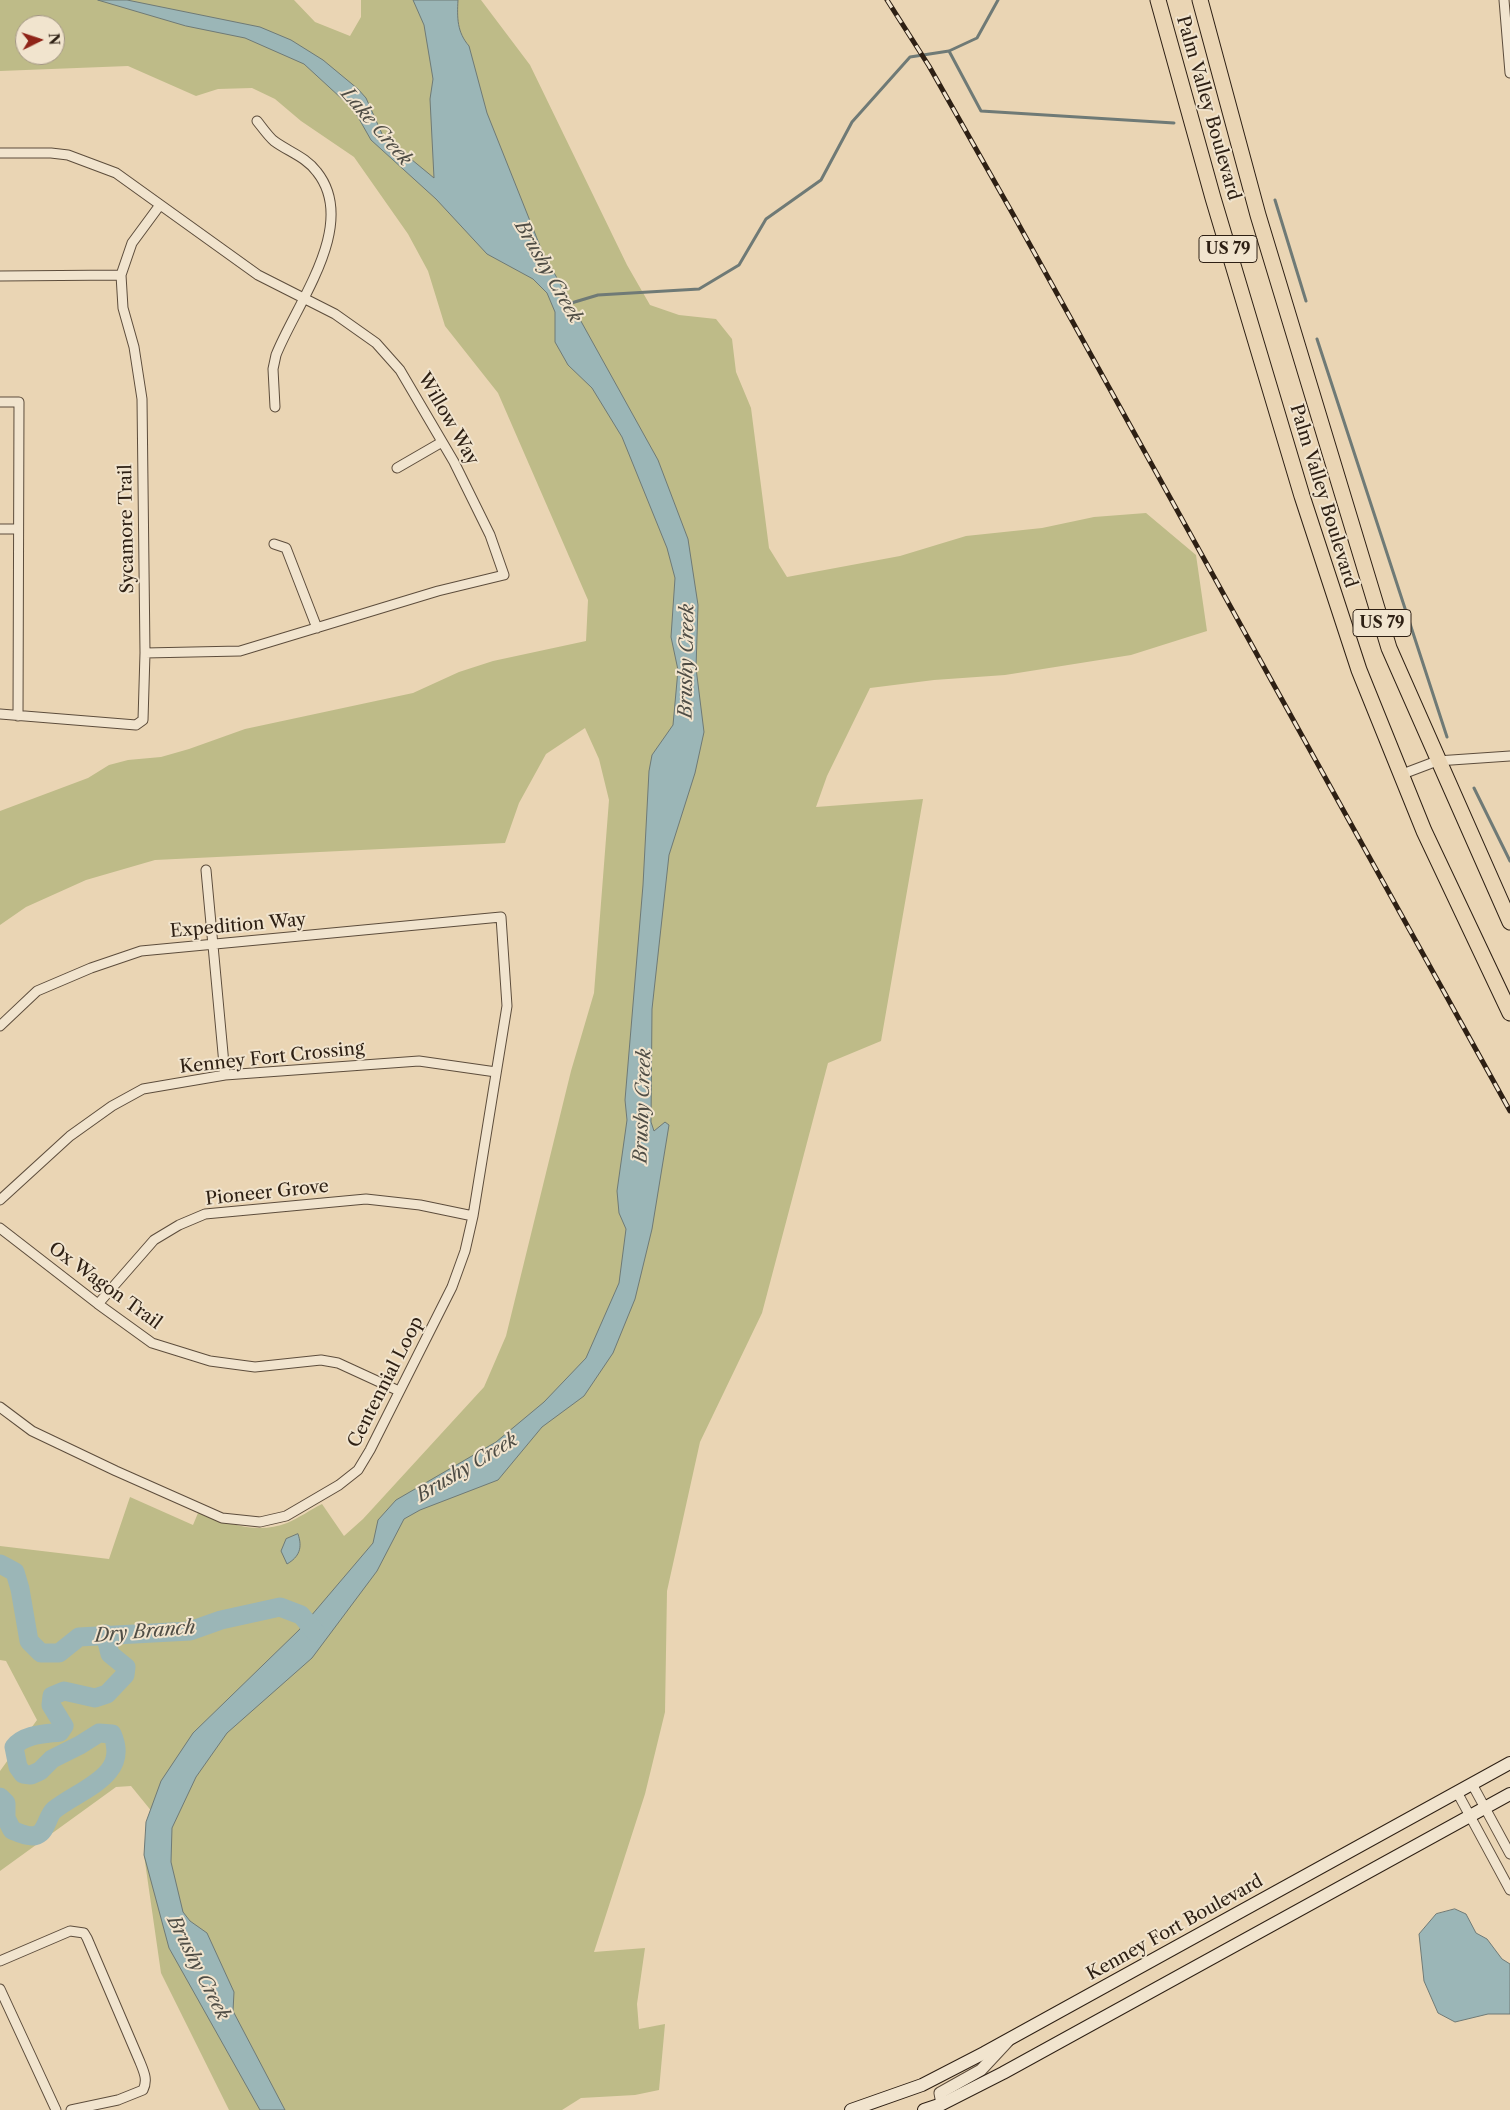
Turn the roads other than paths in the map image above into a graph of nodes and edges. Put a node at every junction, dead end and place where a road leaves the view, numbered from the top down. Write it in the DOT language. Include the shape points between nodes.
graph roads {
  1 [pos="1158,0"];
  2 [pos="1200,0"];
  3 [pos="1504,0"];
  4 [pos="1510,73"];
  5 [pos="257,121"];
  6 [pos="0,153"];
  7 [pos="160,204"];
  8 [pos="121,275"];
  9 [pos="0,276"];
  10 [pos="302,298"];
  11 [pos="0,402"];
  12 [pos="275,407"];
  13 [pos="442,442"];
  14 [pos="397,468"];
  15 [pos="0,528"];
  16 [pos="18,529"];
  17 [pos="274,544"];
  18 [pos="317,628"];
  19 [pos="145,653"];
  20 [pos="0,714"];
  21 [pos="18,716"];
  22 [pos="1510,756"];
  23 [pos="1437,760"];
  24 [pos="1400,775"];
  25 [pos="206,870"];
  26 [pos="501,917"];
  27 [pos="1510,922"];
  28 [pos="213,944"];
  29 [pos="1510,1013"];
  30 [pos="0,1026"];
  31 [pos="496,1072"];
  32 [pos="225,1075"];
  33 [pos="0,1200"];
  34 [pos="473,1216"];
  35 [pos="0,1228"];
  36 [pos="98,1304"];
  37 [pos="399,1391"];
  38 [pos="0,1407"];
  39 [pos="1510,1763"];
  40 [pos="1472,1784"];
  41 [pos="1457,1792"];
  42 [pos="1510,1794"];
  43 [pos="1485,1808"];
  44 [pos="1470,1816"];
  45 [pos="1510,1854"];
  46 [pos="1510,1890"];
  47 [pos="0,1961"];
  48 [pos="0,1989"];
  49 [pos="1011,2038"];
  50 [pos="942,2104"];
  51 [pos="56,2110"];
  52 [pos="72,2110"];
  53 [pos="851,2110"];
  54 [pos="924,2110"];
  1 -- 24 [label="highway, Palm Valley Boulevard / US 79" via="1302,496 1358,670"];
  2 -- 23 [label="highway, Palm Valley Boulevard / US 79" via="1258,215 1389,648"];
  3 -- 4 [label="street"];
  5 -- 10 [label="street" via="273,140 308,161 322,178 330,199 330,236"];
  6 -- 7 [label="street, Willow Way" via="51,153 85,160 124,177"];
  7 -- 8 [label="street, Sycamore Trail" via="132,243"];
  7 -- 10 [label="street, Willow Way" via="258,275"];
  8 -- 9 [label="street"];
  8 -- 19 [label="street, Sycamore Trail" via="123,308 134,347 142,399"];
  10 -- 12 [label="street" via="276,355 273,369"];
  10 -- 13 [label="street, Willow Way" via="349,323 388,354"];
  11 -- 16 [label="street" via="19,402"];
  13 -- 14 [label="street"];
  13 -- 18 [label="street, Willow Way" via="470,492 504,575 438,591"];
  15 -- 16 [label="street"];
  16 -- 21 [label="street"];
  17 -- 18 [label="street" via="286,548"];
  18 -- 19 [label="street, Willow Way" via="240,651"];
  19 -- 21 [label="street, Sycamore Trail" via="143,720 140,724"];
  20 -- 21 [label="street, Sycamore Trail"];
  22 -- 23 [label="street"];
  23 -- 24 [label="street"];
  23 -- 27 [label="highway, Palm Valley Boulevard / US 79"];
  24 -- 29 [label="highway, Palm Valley Boulevard / US 79"];
  25 -- 28 [label="street"];
  26 -- 28 [label="street, Expedition Way"];
  26 -- 31 [label="street, Centennial Loop" via="507,1006"];
  28 -- 30 [label="street, Expedition Way" via="141,951 91,968 37,991"];
  28 -- 32 [label="street"];
  31 -- 32 [label="street, Kenney Fort Crossing" via="419,1061"];
  31 -- 34 [label="street, Centennial Loop"];
  32 -- 33 [label="street, Kenney Fort Crossing" via="143,1089 112,1106 70,1136"];
  34 -- 36 [label="street, Pioneer Grove" via="420,1205 366,1199 205,1214 154,1240"];
  34 -- 37 [label="street, Centennial Loop" via="452,1287"];
  35 -- 36 [label="street, Ox Wagon Trail"];
  36 -- 37 [label="street, Ox Wagon Trail" via="152,1343 210,1361 255,1367 322,1360 346,1366"];
  37 -- 38 [label="street, Centennial Loop" via="358,1470 286,1516 260,1522 222,1518 32,1431"];
  39 -- 40 [label="main road, Kenney Fort Boulevard"];
  40 -- 41 [label="main road, Kenney Fort Boulevard"];
  40 -- 43 [label="street"];
  41 -- 44 [label="street"];
  41 -- 49 [label="main road, Kenney Fort Boulevard"];
  42 -- 43 [label="main road"];
  43 -- 44 [label="main road"];
  43 -- 45 [label="street"];
  44 -- 46 [label="street"];
  44 -- 50 [label="main road"];
  47 -- 52 [label="street" via="70,1931 84,1933 87,1938 140,2062 146,2086 118,2100"];
  48 -- 51 [label="street"];
  49 -- 50 [label="street" via="981,2070 940,2093"];
  49 -- 53 [label="main road, Kenney Fort Boulevard" via="922,2085"];
  50 -- 54 [label="main road"];
}
